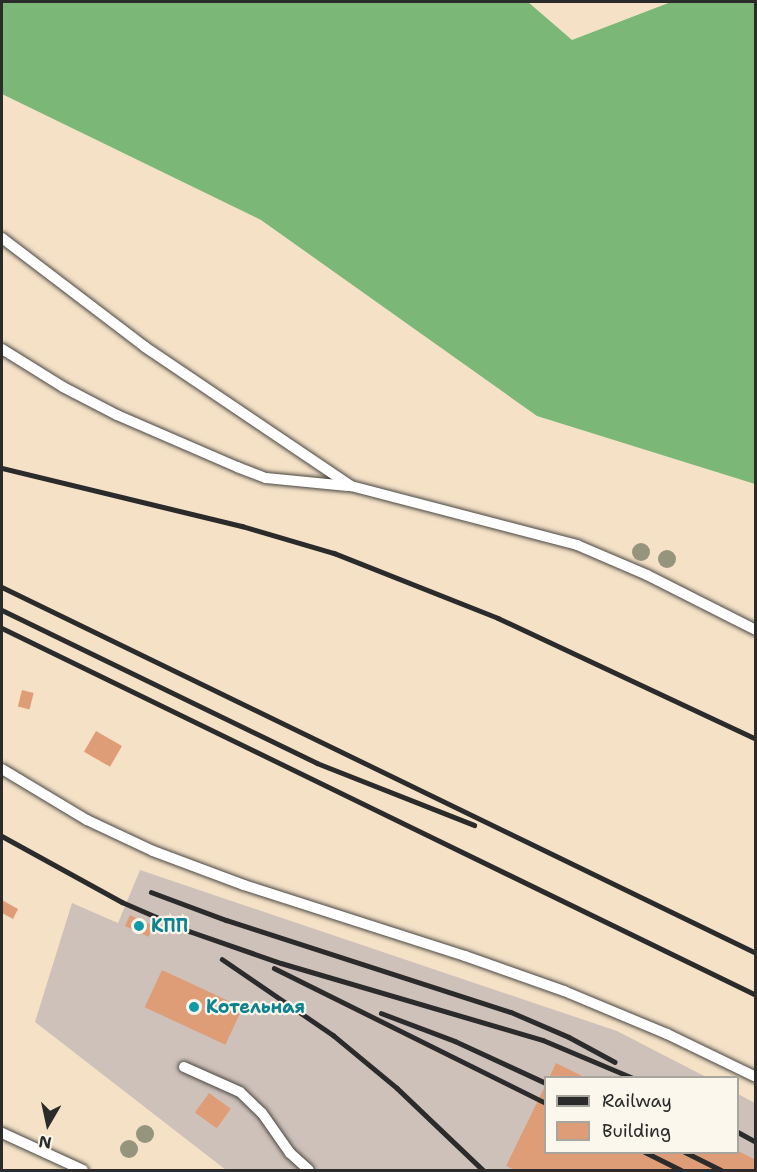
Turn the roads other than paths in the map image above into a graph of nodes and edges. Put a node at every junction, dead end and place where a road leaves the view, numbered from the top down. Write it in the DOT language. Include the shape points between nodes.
graph roads {
  1 [pos="2,238"];
  2 [pos="2,349"];
  3 [pos="351,486"];
  4 [pos="756,630"];
  5 [pos="2,769"];
  6 [pos="184,1066"];
  7 [pos="756,1077"];
  8 [pos="2,1133"];
  9 [pos="83,1170"];
  10 [pos="309,1170"];
  1 -- 3 [label="lane" via="145,347"];
  2 -- 3 [label="lane" via="117,415 237,467 266,478"];
  3 -- 4 [label="lane" via="577,544"];
  5 -- 7 [label="lane" via="87,820 153,851 564,991"];
  6 -- 10 [label="lane" via="240,1092"];
  8 -- 9 [label="lane"];
}
